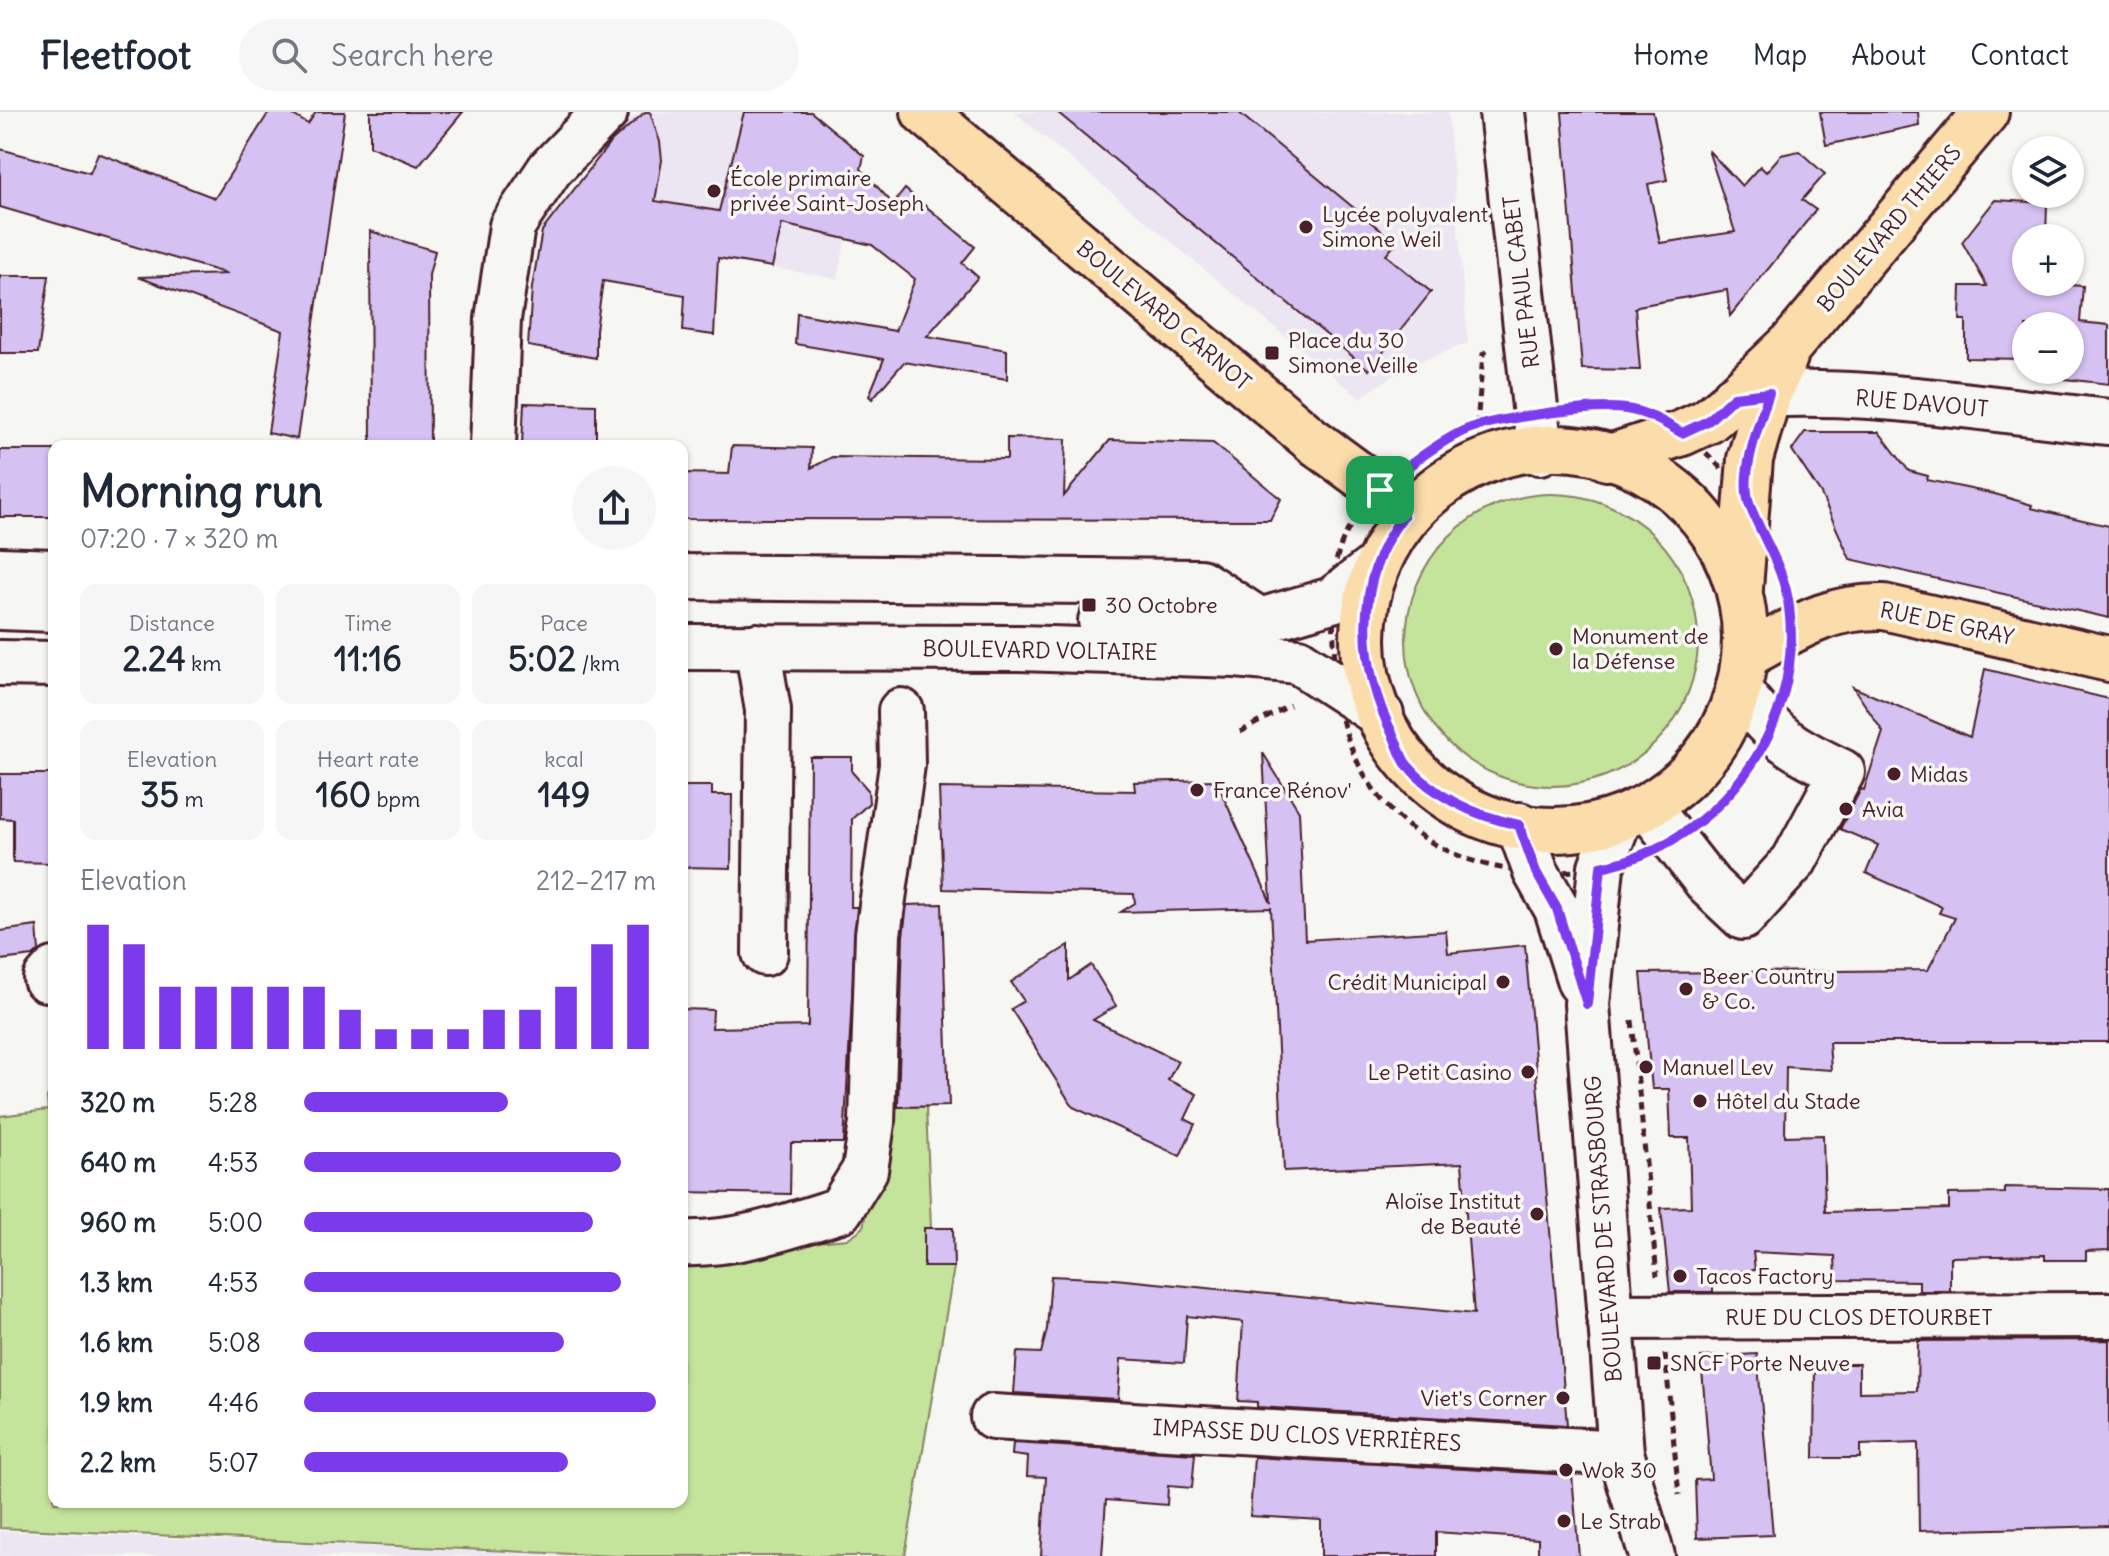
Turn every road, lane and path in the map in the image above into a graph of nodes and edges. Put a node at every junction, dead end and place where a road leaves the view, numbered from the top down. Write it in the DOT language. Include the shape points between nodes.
graph roads {
  1 [pos="605,112"];
  2 [pos="924,112"];
  3 [pos="1502,112"];
  4 [pos="1986,112"];
  5 [pos="1752,395"];
  6 [pos="2109,422"];
  7 [pos="1682,433"];
  8 [pos="1538,434"];
  9 [pos="493,440"];
  10 [pos="1607,458"];
  11 [pos="1392,503"];
  12 [pos="1748,503"];
  13 [pos="1376,566"];
  14 [pos="0,570"];
  15 [pos="48,572"];
  16 [pos="688,577"];
  17 [pos="1740,588"];
  18 [pos="1332,600"];
  19 [pos="0,607"];
  20 [pos="48,609"];
  21 [pos="688,621"];
  22 [pos="1260,621"];
  23 [pos="1789,633"];
  24 [pos="757,646"];
  25 [pos="688,647"];
  26 [pos="2109,659"];
  27 [pos="0,663"];
  28 [pos="48,664"];
  29 [pos="1743,674"];
  30 [pos="1336,684"];
  31 [pos="1290,705"];
  32 [pos="901,711"];
  33 [pos="1381,715"];
  34 [pos="1770,731"];
  35 [pos="1240,732"];
  36 [pos="1632,815"];
  37 [pos="1519,825"];
  38 [pos="1674,842"];
  39 [pos="1601,867"];
  40 [pos="1536,872"];
  41 [pos="765,953"];
  42 [pos="1587,1004"];
  43 [pos="1631,1007"];
  44 [pos="688,1243"];
  45 [pos="2109,1315"];
  46 [pos="1609,1317"];
  47 [pos="1661,1317"];
  48 [pos="993,1417"];
  49 [pos="1621,1453"];
  50 [pos="1680,1503"];
  51 [pos="1619,1556"];
  52 [pos="1652,1556"];
  1 -- 9 [label="street" via="550,169 512,226 498,319"];
  2 -- 11 [label="main road, BOULEVARD CARNOT"];
  3 -- 8 [label="street, RUE PAUL CABET"];
  4 -- 5 [label="main road, BOULEVARD THIERS"];
  5 -- 6 [label="street, RUE DAVOUT" via="1912,399"];
  5 -- 7 [label="main road, BOULEVARD THIERS"];
  5 -- 12 [label="main road"];
  7 -- 8 [label="path" via="1656,417 1626,409"];
  7 -- 10 [label="main road, BOULEVARD THIERS"];
  7 -- 12 [label="path" via="1701,447"];
  8 -- 10 [label="main road" via="1571,451"];
  8 -- 11 [label="main road" via="1431,489"];
  8 -- 11 [label="path" via="1462,431 1403,469"];
  10 -- 17 [label="main road" via="1664,483 1700,517"];
  11 -- 13 [label="main road"];
  11 -- 18 [label="path" via="1352,522 1334,566"];
  12 -- 17 [label="main road"];
  12 -- 23 [label="path" via="1780,574"];
  13 -- 18 [label="street, BOULEVARD VOLTAIRE"];
  13 -- 33 [label="main road" via="1366,602 1366,634"];
  14 -- 15 [label="street"];
  16 -- 22 [label="street" via="1200,582"];
  17 -- 29 [label="main road"];
  18 -- 22 [label="street, BOULEVARD VOLTAIRE"];
  18 -- 30 [label="path"];
  19 -- 20 [label="street"];
  21 -- 22 [label="street, BOULEVARD VOLTAIRE"];
  23 -- 26 [label="main road, RUE DE GRAY" via="1852,607 1884,607"];
  23 -- 29 [label="main road, RUE DE GRAY"];
  23 -- 34 [label="path" via="1785,678"];
  24 -- 25 [label="street, BOULEVARD VOLTAIRE"];
  24 -- 30 [label="street, BOULEVARD VOLTAIRE" via="1236,655 1298,661"];
  24 -- 41 [label="street" via="768,710"];
  27 -- 28 [label="street"];
  29 -- 34 [label="street"];
  29 -- 36 [label="main road" via="1731,717 1714,745 1684,779"];
  30 -- 33 [label="street, BOULEVARD VOLTAIRE"];
  30 -- 40 [label="path" via="1354,757 1377,798 1402,823 1469,860"];
  31 -- 35 [label="path"];
  32 -- 44 [label="street" via="902,765 878,934 872,1123 865,1170 840,1210 773,1231"];
  33 -- 37 [label="main road" via="1405,763 1427,785 1487,818"];
  34 -- 38 [label="path" via="1716,809"];
  34 -- 38 [label="street" via="1842,772 1794,861 1743,917"];
  36 -- 37 [label="main road" via="1585,828"];
  36 -- 38 [label="street"];
  36 -- 39 [label="street"];
  37 -- 40 [label="street"];
  38 -- 39 [label="path"];
  39 -- 40 [label="path"];
  39 -- 42 [label="street"];
  40 -- 42 [label="street" via="1557,909"];
  42 -- 46 [label="street, BOULEVARD DE STRASBOURG"];
  43 -- 47 [label="path"];
  45 -- 47 [label="street, RUE DU CLOS DETOURBET"];
  46 -- 47 [label="street, RUE DU CLOS DETOURBET"];
  46 -- 49 [label="street, BOULEVARD DE STRASBOURG"];
  47 -- 50 [label="path"];
  48 -- 49 [label="street, IMPASSE DU CLOS VERRIÈRES"];
  49 -- 51 [label="street, BOULEVARD DE STRASBOURG" via="1615,1508"];
  49 -- 52 [label="street, BOULEVARD DE STRASBOURG"];
}
